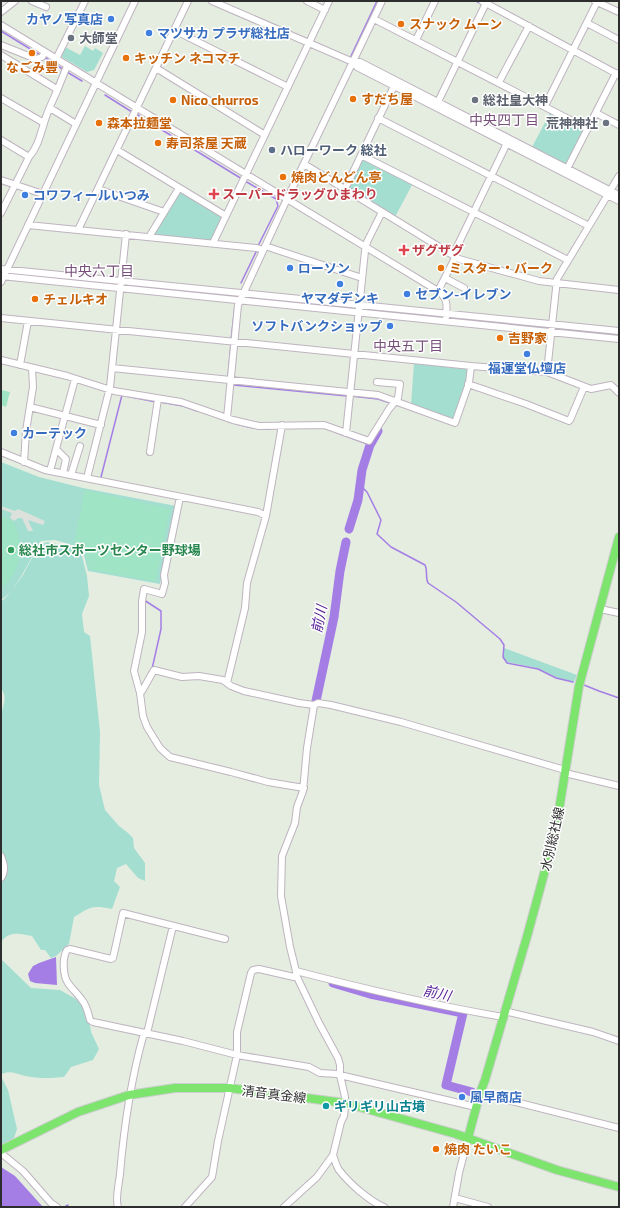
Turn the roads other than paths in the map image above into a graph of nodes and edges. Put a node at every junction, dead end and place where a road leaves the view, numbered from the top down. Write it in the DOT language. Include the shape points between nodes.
graph roads {
  1 [pos="15,1"];
  2 [pos="32,1"];
  3 [pos="135,1"];
  4 [pos="188,1"];
  5 [pos="212,1"];
  6 [pos="307,1"];
  7 [pos="329,1"];
  8 [pos="382,1"];
  9 [pos="435,1"];
  10 [pos="82,2"];
  11 [pos="596,2"];
  12 [pos="484,4"];
  13 [pos="46,7"];
  14 [pos="325,10"];
  15 [pos="1,12"];
  16 [pos="619,12"];
  17 [pos="374,19"];
  18 [pos="587,23"];
  19 [pos="1,25"];
  20 [pos="528,27"];
  21 [pos="174,30"];
  22 [pos="416,40"];
  23 [pos="619,40"];
  24 [pos="309,43"];
  25 [pos="1,45"];
  26 [pos="573,49"];
  27 [pos="1,55"];
  28 [pos="43,55"];
  29 [pos="56,59"];
  30 [pos="458,61"];
  31 [pos="353,62"];
  32 [pos="156,68"];
  33 [pos="66,69"];
  34 [pos="616,74"];
  35 [pos="499,82"];
  36 [pos="96,83"];
  37 [pos="395,83"];
  38 [pos="288,87"];
  39 [pos="56,91"];
  40 [pos="1,98"];
  41 [pos="437,105"];
  42 [pos="545,106"];
  43 [pos="50,108"];
  44 [pos="135,111"];
  45 [pos="596,113"];
  46 [pos="378,118"];
  47 [pos="44,123"];
  48 [pos="76,124"];
  49 [pos="619,125"];
  50 [pos="588,129"];
  51 [pos="265,135"];
  52 [pos="1,140"];
  53 [pos="508,141"];
  54 [pos="117,150"];
  55 [pos="361,154"];
  56 [pos="29,157"];
  57 [pos="304,164"];
  58 [pos="566,171"];
  59 [pos="491,176"];
  60 [pos="619,176"];
  61 [pos="244,178"];
  62 [pos="1,180"];
  63 [pos="16,184"];
  64 [pos="179,188"];
  65 [pos="98,189"];
  66 [pos="345,189"];
  67 [pos="609,193"];
  68 [pos="43,194"];
  69 [pos="619,196"];
  70 [pos="287,200"];
  71 [pos="619,201"];
  72 [pos="164,212"];
  73 [pos="382,212"];
  74 [pos="474,212"];
  75 [pos="1,213"];
  76 [pos="226,216"];
  77 [pos="28,225"];
  78 [pos="589,226"];
  79 [pos="78,230"];
  80 [pos="126,234"];
  81 [pos="149,237"];
  82 [pos="213,243"];
  83 [pos="366,247"];
  84 [pos="261,248"];
  85 [pos="454,256"];
  86 [pos="568,260"];
  87 [pos="4,269"];
  88 [pos="2,278"];
  89 [pos="362,278"];
  90 [pos="445,278"];
  91 [pos="556,283"];
  92 [pos="121,285"];
  93 [pos="464,288"];
  94 [pos="619,290"];
  95 [pos="438,291"];
  96 [pos="242,297"];
  97 [pos="359,309"];
  98 [pos="446,317"];
  99 [pos="1,318"];
  100 [pos="28,321"];
  101 [pos="552,328"];
  102 [pos="116,331"];
  103 [pos="619,332"];
  104 [pos="619,339"];
  105 [pos="232,342"];
  106 [pos="354,354"];
  107 [pos="1,360"];
  108 [pos="20,365"];
  109 [pos="471,366"];
  110 [pos="112,368"];
  111 [pos="32,369"];
  112 [pos="547,372"];
  113 [pos="231,380"];
  114 [pos="75,381"];
  115 [pos="377,382"];
  116 [pos="468,384"];
  117 [pos="584,387"];
  118 [pos="110,392"];
  119 [pos="619,393"];
  120 [pos="350,395"];
  121 [pos="158,401"];
  122 [pos="394,403"];
  123 [pos="30,407"];
  124 [pos="66,416"];
  125 [pos="227,418"];
  126 [pos="101,425"];
  127 [pos="282,427"];
  128 [pos="346,433"];
  129 [pos="80,446"];
  130 [pos="57,450"];
  131 [pos="1,452"];
  132 [pos="150,452"];
  133 [pos="24,462"];
  134 [pos="50,471"];
  135 [pos="63,473"];
  136 [pos="70,475"];
  137 [pos="87,478"];
  138 [pos="180,496"];
  139 [pos="266,516"];
  140 [pos="619,537"];
  141 [pos="600,609"];
  142 [pos="619,613"];
  143 [pos="226,683"];
  144 [pos="142,691"];
  145 [pos="314,705"];
  146 [pos="565,772"];
  147 [pos="619,786"];
  148 [pos="304,788"];
  149 [pos="1,856"];
  150 [pos="1,878"];
  151 [pos="173,926"];
  152 [pos="225,939"];
  153 [pos="296,974"];
  154 [pos="504,1014"];
  155 [pos="145,1033"];
  156 [pos="619,1040"];
  157 [pos="237,1055"];
  158 [pos="340,1075"];
  159 [pos="229,1088"];
  160 [pos="480,1093"];
  161 [pos="129,1095"];
  162 [pos="345,1103"];
  163 [pos="476,1107"];
  164 [pos="619,1128"];
  165 [pos="468,1138"];
  166 [pos="1,1152"];
  167 [pos="333,1155"];
  168 [pos="619,1187"];
  169 [pos="455,1198"];
  170 [pos="57,1207"];
  171 [pos="118,1207"];
  172 [pos="185,1207"];
  173 [pos="284,1207"];
  174 [pos="384,1207"];
  175 [pos="453,1207"];
  176 [pos="488,1207"];
  1 -- 15 [label="street"];
  2 -- 13 [label="street"];
  3 -- 36 [label="street"];
  4 -- 21 [label="street"];
  5 -- 24 [label="street"];
  6 -- 14 [label="street"];
  7 -- 14 [label="street"];
  8 -- 17 [label="street"];
  9 -- 22 [label="street"];
  10 -- 29 [label="street"];
  11 -- 16 [label="street"];
  11 -- 18 [label="street"];
  12 -- 20 [label="street"];
  12 -- 30 [label="street"];
  14 -- 24 [label="street"];
  17 -- 22 [label="street"];
  17 -- 31 [label="street"];
  18 -- 23 [label="street"];
  18 -- 26 [label="street"];
  19 -- 28 [label="street"];
  20 -- 26 [label="street"];
  20 -- 35 [label="street"];
  21 -- 32 [label="street"];
  21 -- 38 [label="street"];
  22 -- 30 [label="street"];
  24 -- 31 [label="street"];
  24 -- 38 [label="street"];
  25 -- 28 [label="street" via="36,59"];
  26 -- 34 [label="street"];
  26 -- 42 [label="street"];
  27 -- 39 [label="street"];
  28 -- 29 [label="street"];
  29 -- 33 [label="street"];
  30 -- 35 [label="street"];
  30 -- 41 [label="street"];
  31 -- 37 [label="street" via="356,67"];
  31 -- 57 [label="street"];
  32 -- 44 [label="street"];
  32 -- 51 [label="street"];
  33 -- 36 [label="street"];
  33 -- 39 [label="street"];
  34 -- 45 [label="street"];
  35 -- 42 [label="street"];
  36 -- 44 [label="street"];
  36 -- 48 [label="street"];
  37 -- 41 [label="street"];
  37 -- 46 [label="street"];
  38 -- 51 [label="street"];
  39 -- 43 [label="street"];
  40 -- 47 [label="street"];
  41 -- 53 [label="street"];
  42 -- 50 [label="street"];
  43 -- 47 [label="street"];
  43 -- 48 [label="street"];
  44 -- 54 [label="street"];
  44 -- 61 [label="street"];
  45 -- 49 [label="street"];
  45 -- 50 [label="street"];
  46 -- 55 [label="street"];
  46 -- 59 [label="street"];
  47 -- 56 [label="street" via="34,152"];
  48 -- 68 [label="street"];
  50 -- 58 [label="street"];
  51 -- 61 [label="street"];
  52 -- 56 [label="street"];
  53 -- 58 [label="street"];
  53 -- 59 [label="street"];
  54 -- 64 [label="street"];
  54 -- 65 [label="street"];
  55 -- 66 [label="street"];
  55 -- 74 [label="street"];
  56 -- 63 [label="street"];
  57 -- 66 [label="street"];
  57 -- 70 [label="street"];
  58 -- 67 [label="street"];
  59 -- 74 [label="street"];
  59 -- 78 [label="street"];
  60 -- 67 [label="street"];
  61 -- 70 [label="street"];
  61 -- 76 [label="street"];
  62 -- 63 [label="street"];
  63 -- 68 [label="street"];
  63 -- 75 [label="street"];
  64 -- 72 [label="street"];
  64 -- 76 [label="street"];
  65 -- 72 [label="street"];
  65 -- 79 [label="street"];
  66 -- 73 [label="street"];
  67 -- 69 [label="street"];
  67 -- 71 [label="street"];
  67 -- 78 [label="street"];
  68 -- 77 [label="street"];
  70 -- 83 [label="street"];
  70 -- 84 [label="street"];
  72 -- 81 [label="street"];
  73 -- 83 [label="street"];
  73 -- 85 [label="street"];
  74 -- 85 [label="street"];
  74 -- 86 [label="street"];
  76 -- 82 [label="street"];
  77 -- 79 [label="street"];
  77 -- 87 [label="street"];
  78 -- 86 [label="street"];
  79 -- 80 [label="street"];
  80 -- 81 [label="street"];
  80 -- 92 [label="street"];
  81 -- 82 [label="street"];
  82 -- 84 [label="street"];
  83 -- 89 [label="street"];
  83 -- 95 [label="street"];
  84 -- 89 [label="street"];
  84 -- 96 [label="street"];
  85 -- 90 [label="street"];
  85 -- 91 [label="street" via="539,282"];
  86 -- 91 [label="street"];
  87 -- 88 [label="street"];
  87 -- 92 [label="street"];
  88 -- 92 [label="street"];
  89 -- 97 [label="street"];
  90 -- 93 [label="street"];
  90 -- 95 [label="street"];
  91 -- 94 [label="street"];
  91 -- 101 [label="street"];
  92 -- 96 [label="street"];
  92 -- 102 [label="street"];
  95 -- 98 [label="street" via="447,301"];
  96 -- 97 [label="street"];
  96 -- 105 [label="street" via="238,305"];
  97 -- 98 [label="street"];
  97 -- 106 [label="street"];
  98 -- 101 [label="street"];
  99 -- 100 [label="street"];
  100 -- 102 [label="street"];
  100 -- 108 [label="street"];
  101 -- 103 [label="street"];
  101 -- 104 [label="street"];
  101 -- 112 [label="street"];
  102 -- 105 [label="street"];
  102 -- 110 [label="street"];
  105 -- 106 [label="street"];
  105 -- 113 [label="street"];
  106 -- 109 [label="street"];
  106 -- 120 [label="street"];
  107 -- 108 [label="street"];
  108 -- 111 [label="street"];
  109 -- 112 [label="street"];
  109 -- 116 [label="street"];
  110 -- 113 [label="street"];
  110 -- 118 [label="street"];
  111 -- 114 [label="street" via="67,376"];
  111 -- 123 [label="street"];
  112 -- 117 [label="street"];
  113 -- 120 [label="street"];
  113 -- 125 [label="street"];
  114 -- 118 [label="street"];
  114 -- 124 [label="street"];
  115 -- 122 [label="street" via="400,384 398,398"];
  116 -- 117 [label="street" via="568,421"];
  116 -- 122 [label="street" via="455,423"];
  117 -- 119 [label="street" via="592,389 611,385"];
  118 -- 121 [label="street"];
  118 -- 126 [label="street"];
  120 -- 122 [label="street" via="378,395"];
  120 -- 128 [label="street"];
  121 -- 125 [label="street" via="181,402"];
  121 -- 132 [label="street"];
  122 -- 128 [label="street" via="369,441"];
  123 -- 124 [label="street"];
  123 -- 133 [label="street"];
  124 -- 126 [label="street"];
  124 -- 130 [label="street"];
  125 -- 127 [label="street" via="259,426"];
  126 -- 137 [label="street"];
  127 -- 128 [label="street" via="324,425"];
  127 -- 139 [label="street"];
  129 -- 136 [label="street"];
  130 -- 134 [label="street"];
  130 -- 135 [label="street" via="66,459"];
  131 -- 133 [label="street"];
  133 -- 134 [label="street"];
  134 -- 135 [label="street"];
  135 -- 136 [label="street"];
  136 -- 137 [label="street"];
  137 -- 138 [label="street"];
  138 -- 139 [label="street" via="258,512"];
  138 -- 148 [label="street" via="162,594 144,589 142,601 142,632 134,672 147,727 160,748 170,757 268,782"];
  139 -- 143 [label="street" via="247,584 245,608"];
  140 -- 141 [label="main road, 水別総社線"];
  141 -- 142 [label="street"];
  141 -- 146 [label="main road, 水別総社線" via="579,686"];
  143 -- 144 [label="street" via="223,680 199,676 182,677 154,670"];
  143 -- 145 [label="street" via="244,691"];
  145 -- 146 [label="street" via="331,705 401,722"];
  145 -- 148 [label="street"];
  146 -- 147 [label="street"];
  146 -- 154 [label="main road, 水別総社線" via="547,863"];
  148 -- 153 [label="street" via="297,807 295,823 282,856 281,896"];
  149 -- 150 [label="street" via="5,866"];
  151 -- 152 [label="street"];
  151 -- 155 [label="street"];
  151 -- 155 [label="street" via="123,913 113,958 70,949 65,953 66,978 84,1004 90,1020"];
  153 -- 154 [label="street" via="464,1011"];
  153 -- 157 [label="street" via="294,977 253,970 237,1032"];
  153 -- 158 [label="street" via="338,1058"];
  154 -- 156 [label="street"];
  154 -- 160 [label="main road, 水別総社線"];
  155 -- 157 [label="street"];
  155 -- 161 [label="street"];
  157 -- 158 [label="street"];
  157 -- 159 [label="street"];
  158 -- 162 [label="street"];
  158 -- 163 [label="street"];
  159 -- 161 [label="main road, 清音真金線" via="175,1088"];
  159 -- 162 [label="main road, 清音真金線"];
  159 -- 172 [label="street" via="212,1177"];
  160 -- 163 [label="main road, 水別総社線"];
  160 -- 164 [label="street"];
  161 -- 166 [label="main road, 清音真金線" via="78,1112"];
  161 -- 171 [label="street" via="117,1195"];
  162 -- 165 [label="main road, 清音真金線"];
  162 -- 167 [label="street"];
  163 -- 165 [label="main road, 水別総社線"];
  165 -- 168 [label="main road, 清音真金線" via="557,1170"];
  165 -- 169 [label="street"];
  166 -- 170 [label="street"];
  167 -- 173 [label="street" via="317,1177"];
  167 -- 174 [label="street" via="338,1169 350,1182"];
  169 -- 175 [label="street"];
  169 -- 176 [label="street"];
}
